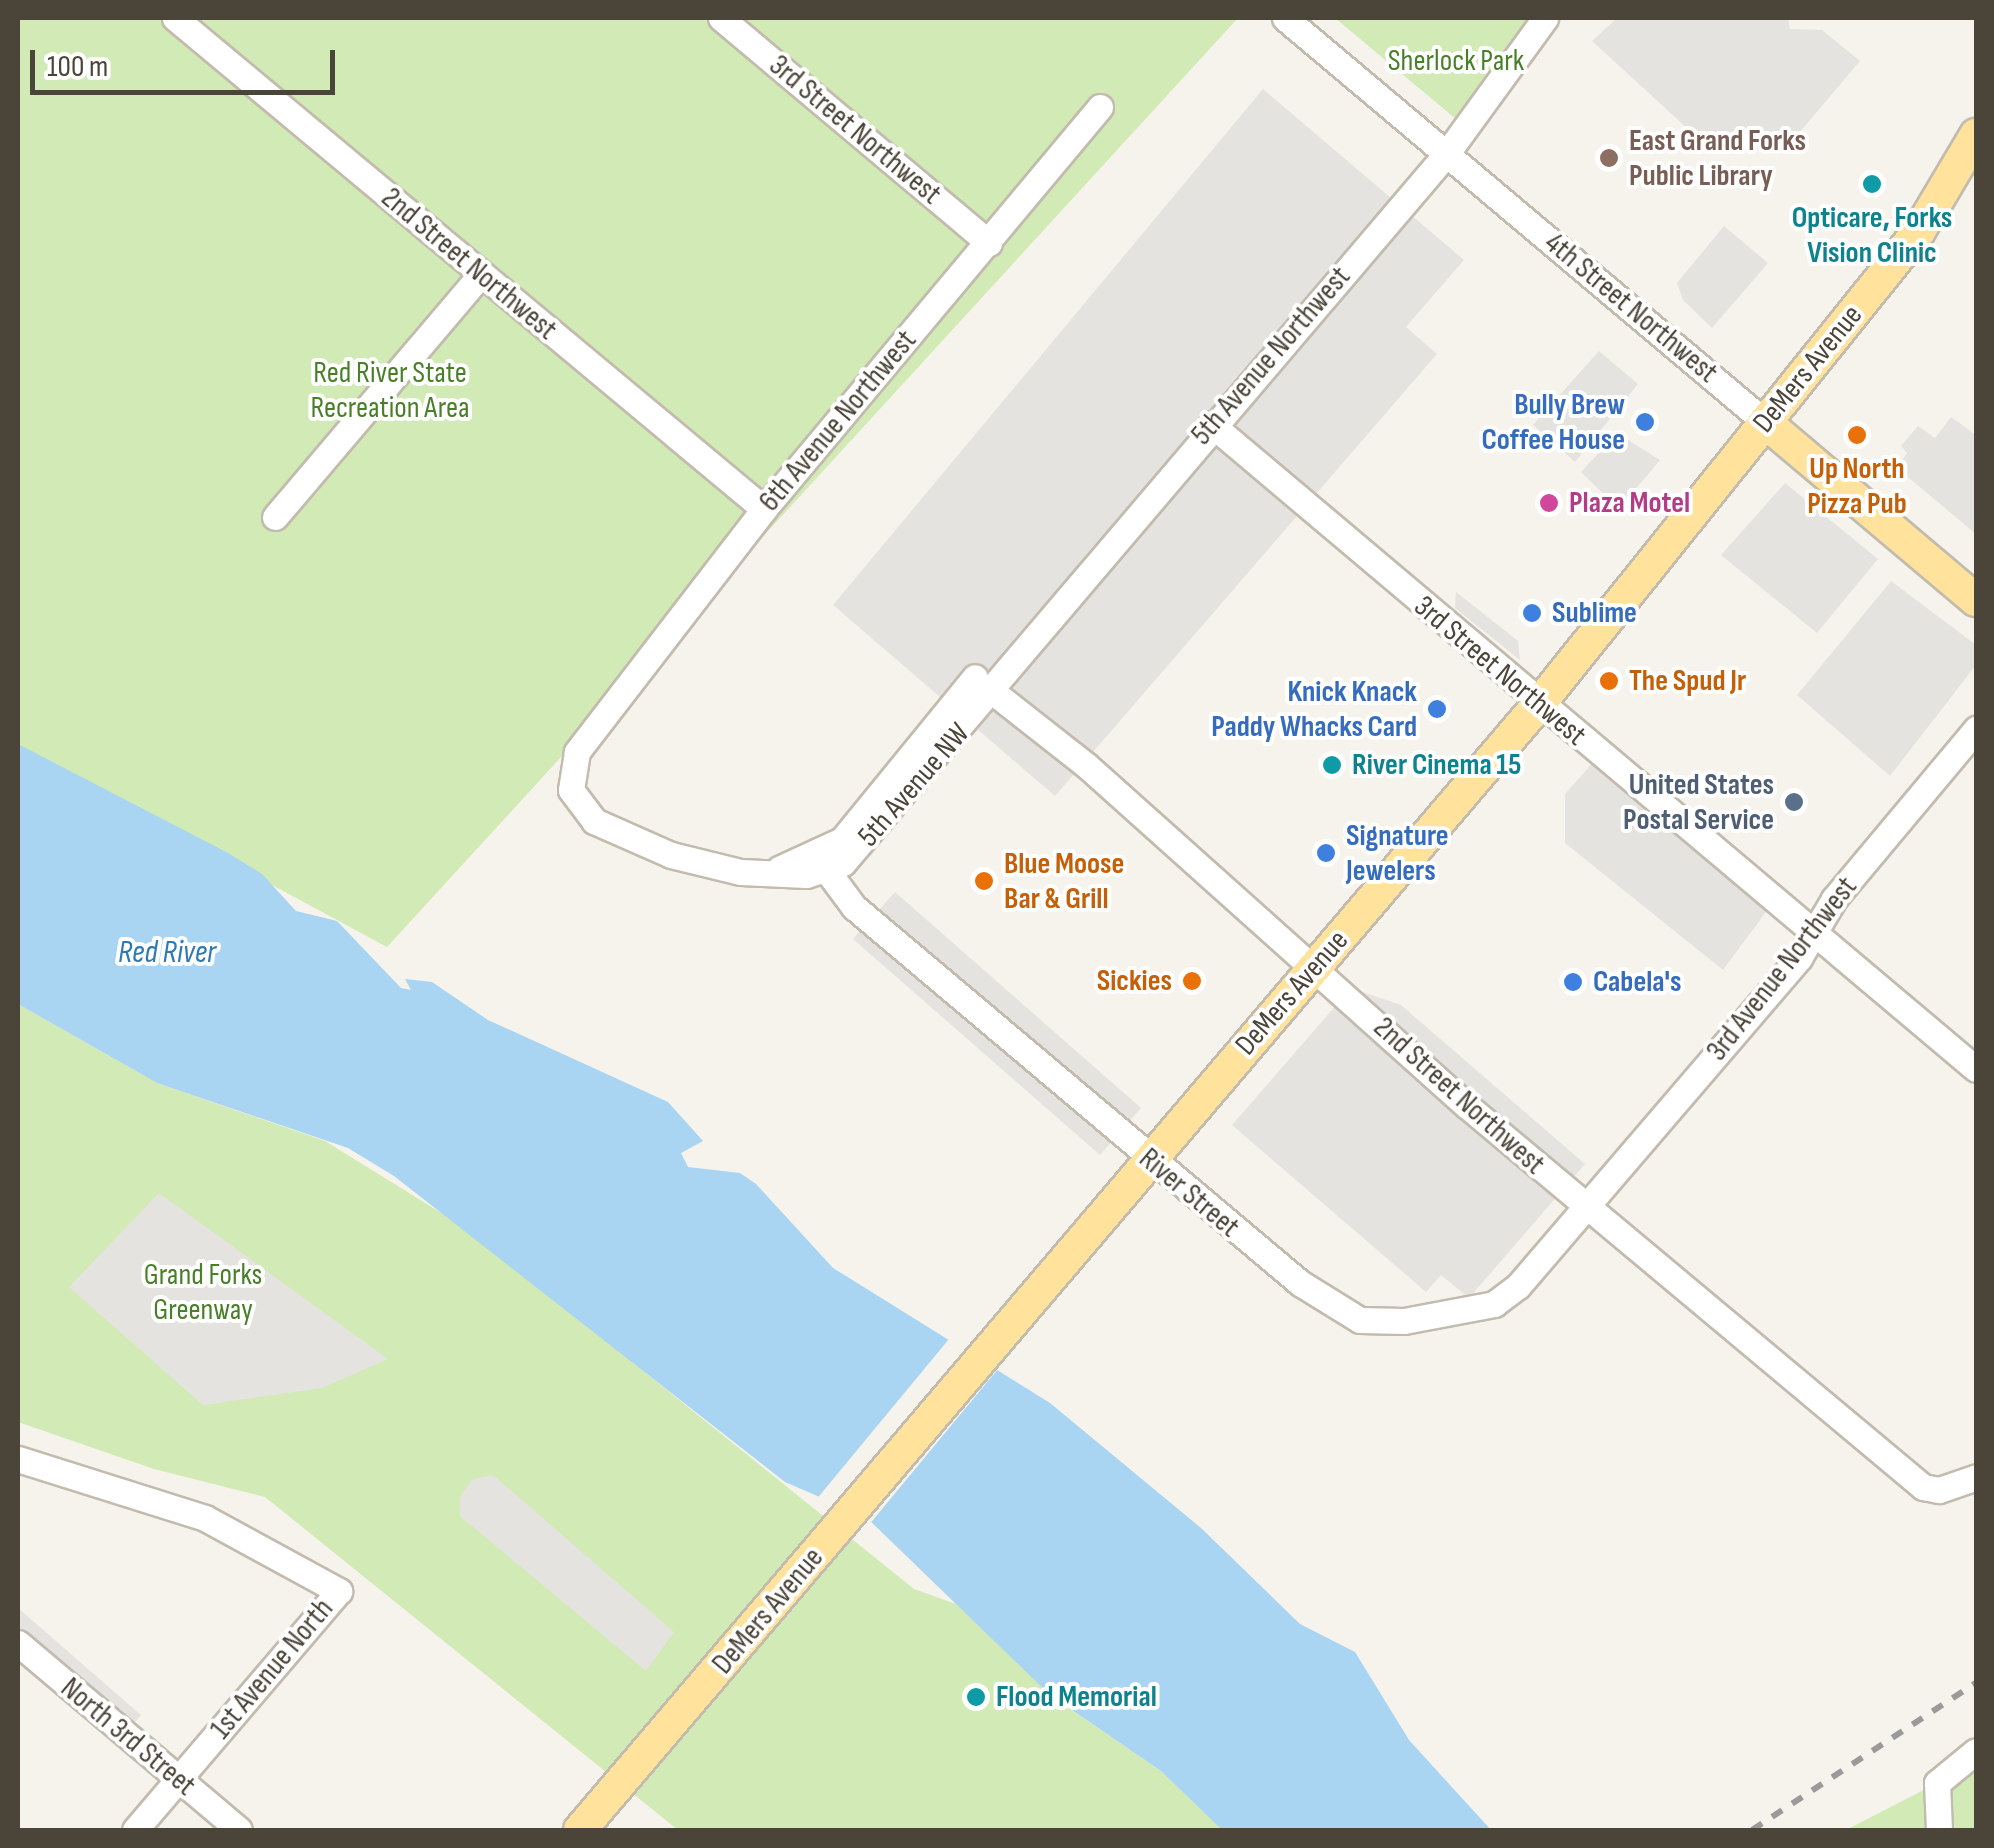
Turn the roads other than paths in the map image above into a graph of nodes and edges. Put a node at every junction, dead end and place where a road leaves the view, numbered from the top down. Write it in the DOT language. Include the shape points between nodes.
graph roads {
  1 [pos="175,18"];
  2 [pos="721,18"];
  3 [pos="1285,18"];
  4 [pos="1545,18"];
  5 [pos="1100,108"];
  6 [pos="1975,148"];
  7 [pos="1447,153"];
  8 [pos="989,243"];
  9 [pos="480,275"];
  10 [pos="1765,422"];
  11 [pos="1210,424"];
  12 [pos="764,509"];
  13 [pos="275,518"];
  14 [pos="1976,600"];
  15 [pos="981,682"];
  16 [pos="1540,704"];
  17 [pos="1976,729"];
  18 [pos="828,872"];
  19 [pos="765,874"];
  20 [pos="1816,931"];
  21 [pos="1315,966"];
  22 [pos="1976,1069"];
  23 [pos="1148,1159"];
  24 [pos="1588,1209"];
  25 [pos="18,1460"];
  26 [pos="1976,1477"];
  27 [pos="18,1643"];
  28 [pos="1976,1751"];
  29 [pos="178,1779"];
  30 [pos="135,1830"];
  31 [pos="240,1830"];
  32 [pos="580,1830"];
  33 [pos="1939,1830"];
  1 -- 9 [label="street, 2nd Street Northwest"];
  2 -- 8 [label="street, 3rd Street Northwest"];
  3 -- 7 [label="street, 4th Street Northwest"];
  4 -- 7 [label="street, 5th Avenue Northwest"];
  5 -- 8 [label="street, 6th Avenue Northwest"];
  6 -- 10 [label="main road, DeMers Avenue" via="1919,232"];
  7 -- 10 [label="street, 4th Street Northwest"];
  7 -- 11 [label="street, 5th Avenue Northwest"];
  8 -- 12 [label="street, 6th Avenue Northwest"];
  9 -- 12 [label="street, 2nd Street Northwest"];
  9 -- 13 [label="street"];
  10 -- 14 [label="main road, 4th Street Northwest"];
  10 -- 16 [label="main road, DeMers Avenue"];
  11 -- 15 [label="street, 5th Avenue Northwest"];
  11 -- 16 [label="street, 3rd Street Northwest"];
  12 -- 19 [label="street, 6th Avenue Northwest" via="584,742 572,763 571,790 594,821 671,855"];
  15 -- 18 [label="street, 5th Avenue NW" via="972,720 861,846"];
  15 -- 19 [label="street" via="842,840"];
  15 -- 21 [label="street, 2nd Street Northwest"];
  16 -- 20 [label="street, 3rd Street Northwest"];
  16 -- 21 [label="main road, DeMers Avenue"];
  17 -- 20 [label="street, 3rd Avenue Northwest" via="1834,899"];
  18 -- 19 [label="street"];
  18 -- 23 [label="street, River Street" via="854,907"];
  20 -- 22 [label="street, 3rd Street Northwest"];
  20 -- 24 [label="street, 3rd Avenue Northwest"];
  21 -- 23 [label="main road, DeMers Avenue"];
  21 -- 24 [label="street, 2nd Street Northwest"];
  23 -- 24 [label="street, River Street" via="1323,1301 1378,1323 1494,1304"];
  23 -- 32 [label="main road, DeMers Avenue"];
  24 -- 26 [label="street, 2nd Street Northwest" via="1922,1487 1939,1490"];
  25 -- 29 [label="street, 1st Avenue North" via="205,1518 339,1591"];
  27 -- 29 [label="street, North 3rd Street"];
  28 -- 33 [label="street" via="1943,1775 1935,1793"];
  29 -- 30 [label="street, 1st Avenue North"];
  29 -- 31 [label="street, North 3rd Street"];
}
